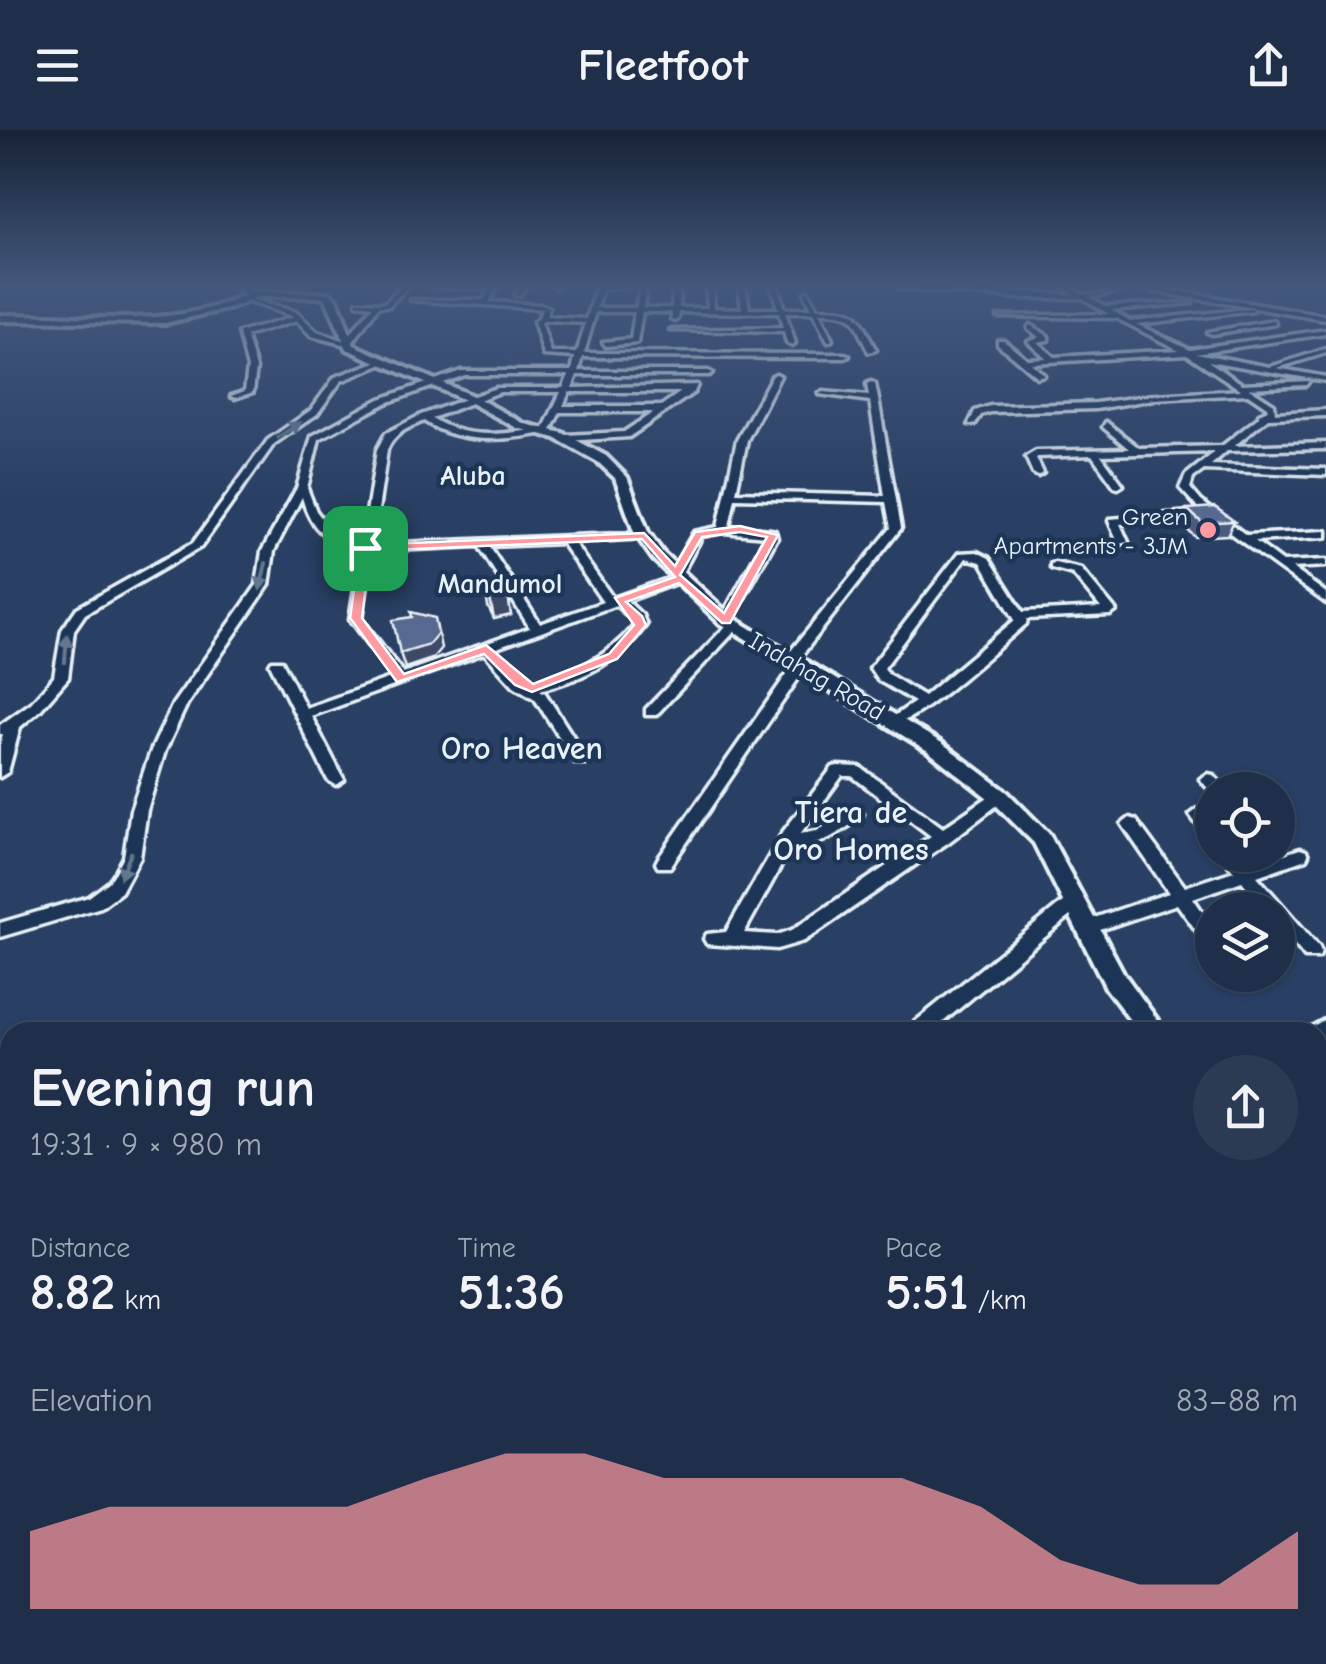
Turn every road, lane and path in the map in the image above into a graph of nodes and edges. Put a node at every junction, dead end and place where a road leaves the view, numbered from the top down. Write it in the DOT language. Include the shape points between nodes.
graph roads {
  1 [pos="250,357"];
  2 [pos="371,357"];
  3 [pos="579,357"];
  4 [pos="1019,357"];
  5 [pos="1078,357"];
  6 [pos="1131,357"];
  7 [pos="1195,357"];
  8 [pos="1201,357"];
  9 [pos="1310,357"];
  10 [pos="1051,358"];
  11 [pos="1025,362"];
  12 [pos="382,363"];
  13 [pos="1137,363"];
  14 [pos="1266,369"];
  15 [pos="574,372"];
  16 [pos="776,376"];
  17 [pos="1040,376"];
  18 [pos="1326,380"];
  19 [pos="430,383"];
  20 [pos="871,384"];
  21 [pos="1244,389"];
  22 [pos="567,390"];
  23 [pos="691,390"];
  24 [pos="823,394"];
  25 [pos="235,396"];
  26 [pos="470,399"];
  27 [pos="874,399"];
  28 [pos="556,409"];
  29 [pos="662,409"];
  30 [pos="1326,413"];
  31 [pos="424,416"];
  32 [pos="1262,416"];
  33 [pos="972,422"];
  34 [pos="1106,425"];
  35 [pos="548,430"];
  36 [pos="1178,436"];
  37 [pos="566,438"];
  38 [pos="1326,446"];
  39 [pos="1305,447"];
  40 [pos="1260,448"];
  41 [pos="1194,450"];
  42 [pos="1222,450"];
  43 [pos="1138,452"];
  44 [pos="1095,453"];
  45 [pos="1200,468"];
  46 [pos="1326,472"];
  47 [pos="1038,473"];
  48 [pos="1118,485"];
  49 [pos="302,488"];
  50 [pos="732,495"];
  51 [pos="891,498"];
  52 [pos="1211,514"];
  53 [pos="722,529"];
  54 [pos="1326,534"];
  55 [pos="644,536"];
  56 [pos="1244,538"];
  57 [pos="565,539"];
  58 [pos="1123,542"];
  59 [pos="482,543"];
  60 [pos="365,548"];
  61 [pos="1326,563"];
  62 [pos="1055,566"];
  63 [pos="1281,566"];
  64 [pos="678,576"];
  65 [pos="1326,599"];
  66 [pos="614,602"];
  67 [pos="1020,616"];
  68 [pos="730,623"];
  69 [pos="538,630"];
  70 [pos="486,649"];
  71 [pos="278,664"];
  72 [pos="795,664"];
  73 [pos="401,680"];
  74 [pos="532,688"];
  75 [pos="925,702"];
  76 [pos="651,712"];
  77 [pos="302,714"];
  78 [pos="895,722"];
  79 [pos="6,728"];
  80 [pos="581,760"];
  81 [pos="0,772"];
  82 [pos="336,780"];
  83 [pos="1000,797"];
  84 [pos="855,814"];
  85 [pos="1130,824"];
  86 [pos="789,836"];
  87 [pos="944,836"];
  88 [pos="664,863"];
  89 [pos="1244,872"];
  90 [pos="1261,892"];
  91 [pos="1183,895"];
  92 [pos="1075,902"];
  93 [pos="1195,913"];
  94 [pos="1088,926"];
  95 [pos="0,930"];
  96 [pos="1295,932"];
  97 [pos="1312,952"];
  98 [pos="928,1022"];
  99 [pos="1146,1022"];
  1 -- 25 [label="street" via="249,392"];
  2 -- 12 [label="main road, Indahag Road"];
  3 -- 15 [label="street"];
  4 -- 11 [label="street"];
  5 -- 10 [label="street"];
  6 -- 13 [label="street"];
  7 -- 21 [label="street"];
  8 -- 14 [label="street"];
  9 -- 14 [label="street"];
  10 -- 11 [label="street"];
  11 -- 17 [label="street"];
  12 -- 19 [label="main road, Indahag Road"];
  79 -- 12 [label="street, one-way" via="61,678 68,630 81,611 197,544 271,442 314,412 338,378"];
  14 -- 18 [label="street"];
  15 -- 19 [label="street" via="474,372"];
  15 -- 22 [label="street"];
  15 -- 23 [label="street" via="708,373"];
  16 -- 50 [label="street" via="742,440"];
  18 -- 21 [label="street"];
  19 -- 26 [label="main road, Indahag Road"];
  19 -- 49 [label="street" via="316,438"];
  20 -- 27 [label="street"];
  21 -- 32 [label="street" via="1273,408"];
  21 -- 33 [label="street" via="990,410"];
  22 -- 23 [label="street"];
  22 -- 26 [label="street" via="515,388"];
  22 -- 28 [label="street"];
  23 -- 29 [label="street"];
  24 -- 27 [label="street"];
  26 -- 31 [label="street"];
  26 -- 35 [label="main road, Indahag Road" via="521,426"];
  27 -- 51 [label="street"];
  28 -- 29 [label="street"];
  28 -- 35 [label="street"];
  29 -- 37 [label="street" via="626,435"];
  30 -- 32 [label="street"];
  31 -- 35 [label="street" via="459,434"];
  31 -- 60 [label="street" via="384,442"];
  32 -- 42 [label="street"];
  34 -- 43 [label="street"];
  35 -- 37 [label="main road, Indahag Road"];
  36 -- 41 [label="street"];
  37 -- 55 [label="main road, Indahag Road" via="613,468"];
  38 -- 39 [label="street"];
  39 -- 40 [label="street"];
  39 -- 40 [label="street" via="1326,463 1278,462"];
  40 -- 42 [label="street"];
  41 -- 42 [label="street"];
  41 -- 43 [label="street"];
  42 -- 45 [label="street"];
  43 -- 44 [label="street"];
  44 -- 47 [label="street" via="1032,456"];
  44 -- 48 [label="street"];
  45 -- 46 [label="street"];
  45 -- 52 [label="street" via="1185,488"];
  49 -- 60 [label="street" via="316,522"];
  49 -- 95 [label="street, one-way" via="268,550 255,601 165,735 139,810 132,857 115,887 95,902"];
  50 -- 51 [label="street"];
  50 -- 53 [label="street"];
  51 -- 72 [label="street" via="894,533"];
  52 -- 56 [label="street"];
  52 -- 58 [label="street" via="1114,521"];
  53 -- 64 [label="street" via="695,536"];
  53 -- 68 [label="street" via="773,535"];
  54 -- 56 [label="street"];
  55 -- 57 [label="street"];
  55 -- 64 [label="main road, Indahag Road"];
  56 -- 63 [label="street"];
  57 -- 59 [label="street"];
  57 -- 66 [label="street"];
  59 -- 60 [label="street"];
  59 -- 69 [label="street"];
  60 -- 73 [label="street" via="356,618"];
  61 -- 63 [label="street"];
  62 -- 67 [label="street" via="1077,571 1110,610"];
  63 -- 65 [label="street"];
  64 -- 66 [label="street"];
  64 -- 68 [label="main road, Indahag Road"];
  66 -- 69 [label="street"];
  66 -- 74 [label="street" via="640,625 622,650"];
  67 -- 75 [label="street" via="1016,627"];
  67 -- 75 [label="street" via="982,557 959,558 877,668"];
  68 -- 72 [label="main road, Indahag Road"];
  68 -- 76 [label="street"];
  69 -- 70 [label="street"];
  70 -- 73 [label="street"];
  70 -- 74 [label="street"];
  71 -- 77 [label="street"];
  72 -- 78 [label="main road, Indahag Road"];
  72 -- 88 [label="street"];
  73 -- 77 [label="street"];
  74 -- 80 [label="street"];
  75 -- 78 [label="street"];
  77 -- 82 [label="street"];
  78 -- 83 [label="main road, Indahag Road"];
  79 -- 81 [label="street"];
  83 -- 87 [label="street"];
  83 -- 92 [label="main road, Indahag Road" via="1042,839"];
  84 -- 86 [label="street" via="808,842"];
  85 -- 91 [label="street"];
  86 -- 87 [label="street" via="831,777 847,770"];
  86 -- 87 [label="street" via="722,939 777,942 798,936"];
  89 -- 90 [label="street"];
  89 -- 91 [label="street"];
  91 -- 93 [label="street"];
  91 -- 94 [label="street"];
  92 -- 94 [label="main road, Indahag Road"];
  92 -- 98 [label="street"];
  94 -- 99 [label="main road, Indahag Road" via="1115,981"];
  96 -- 97 [label="street"];
}
